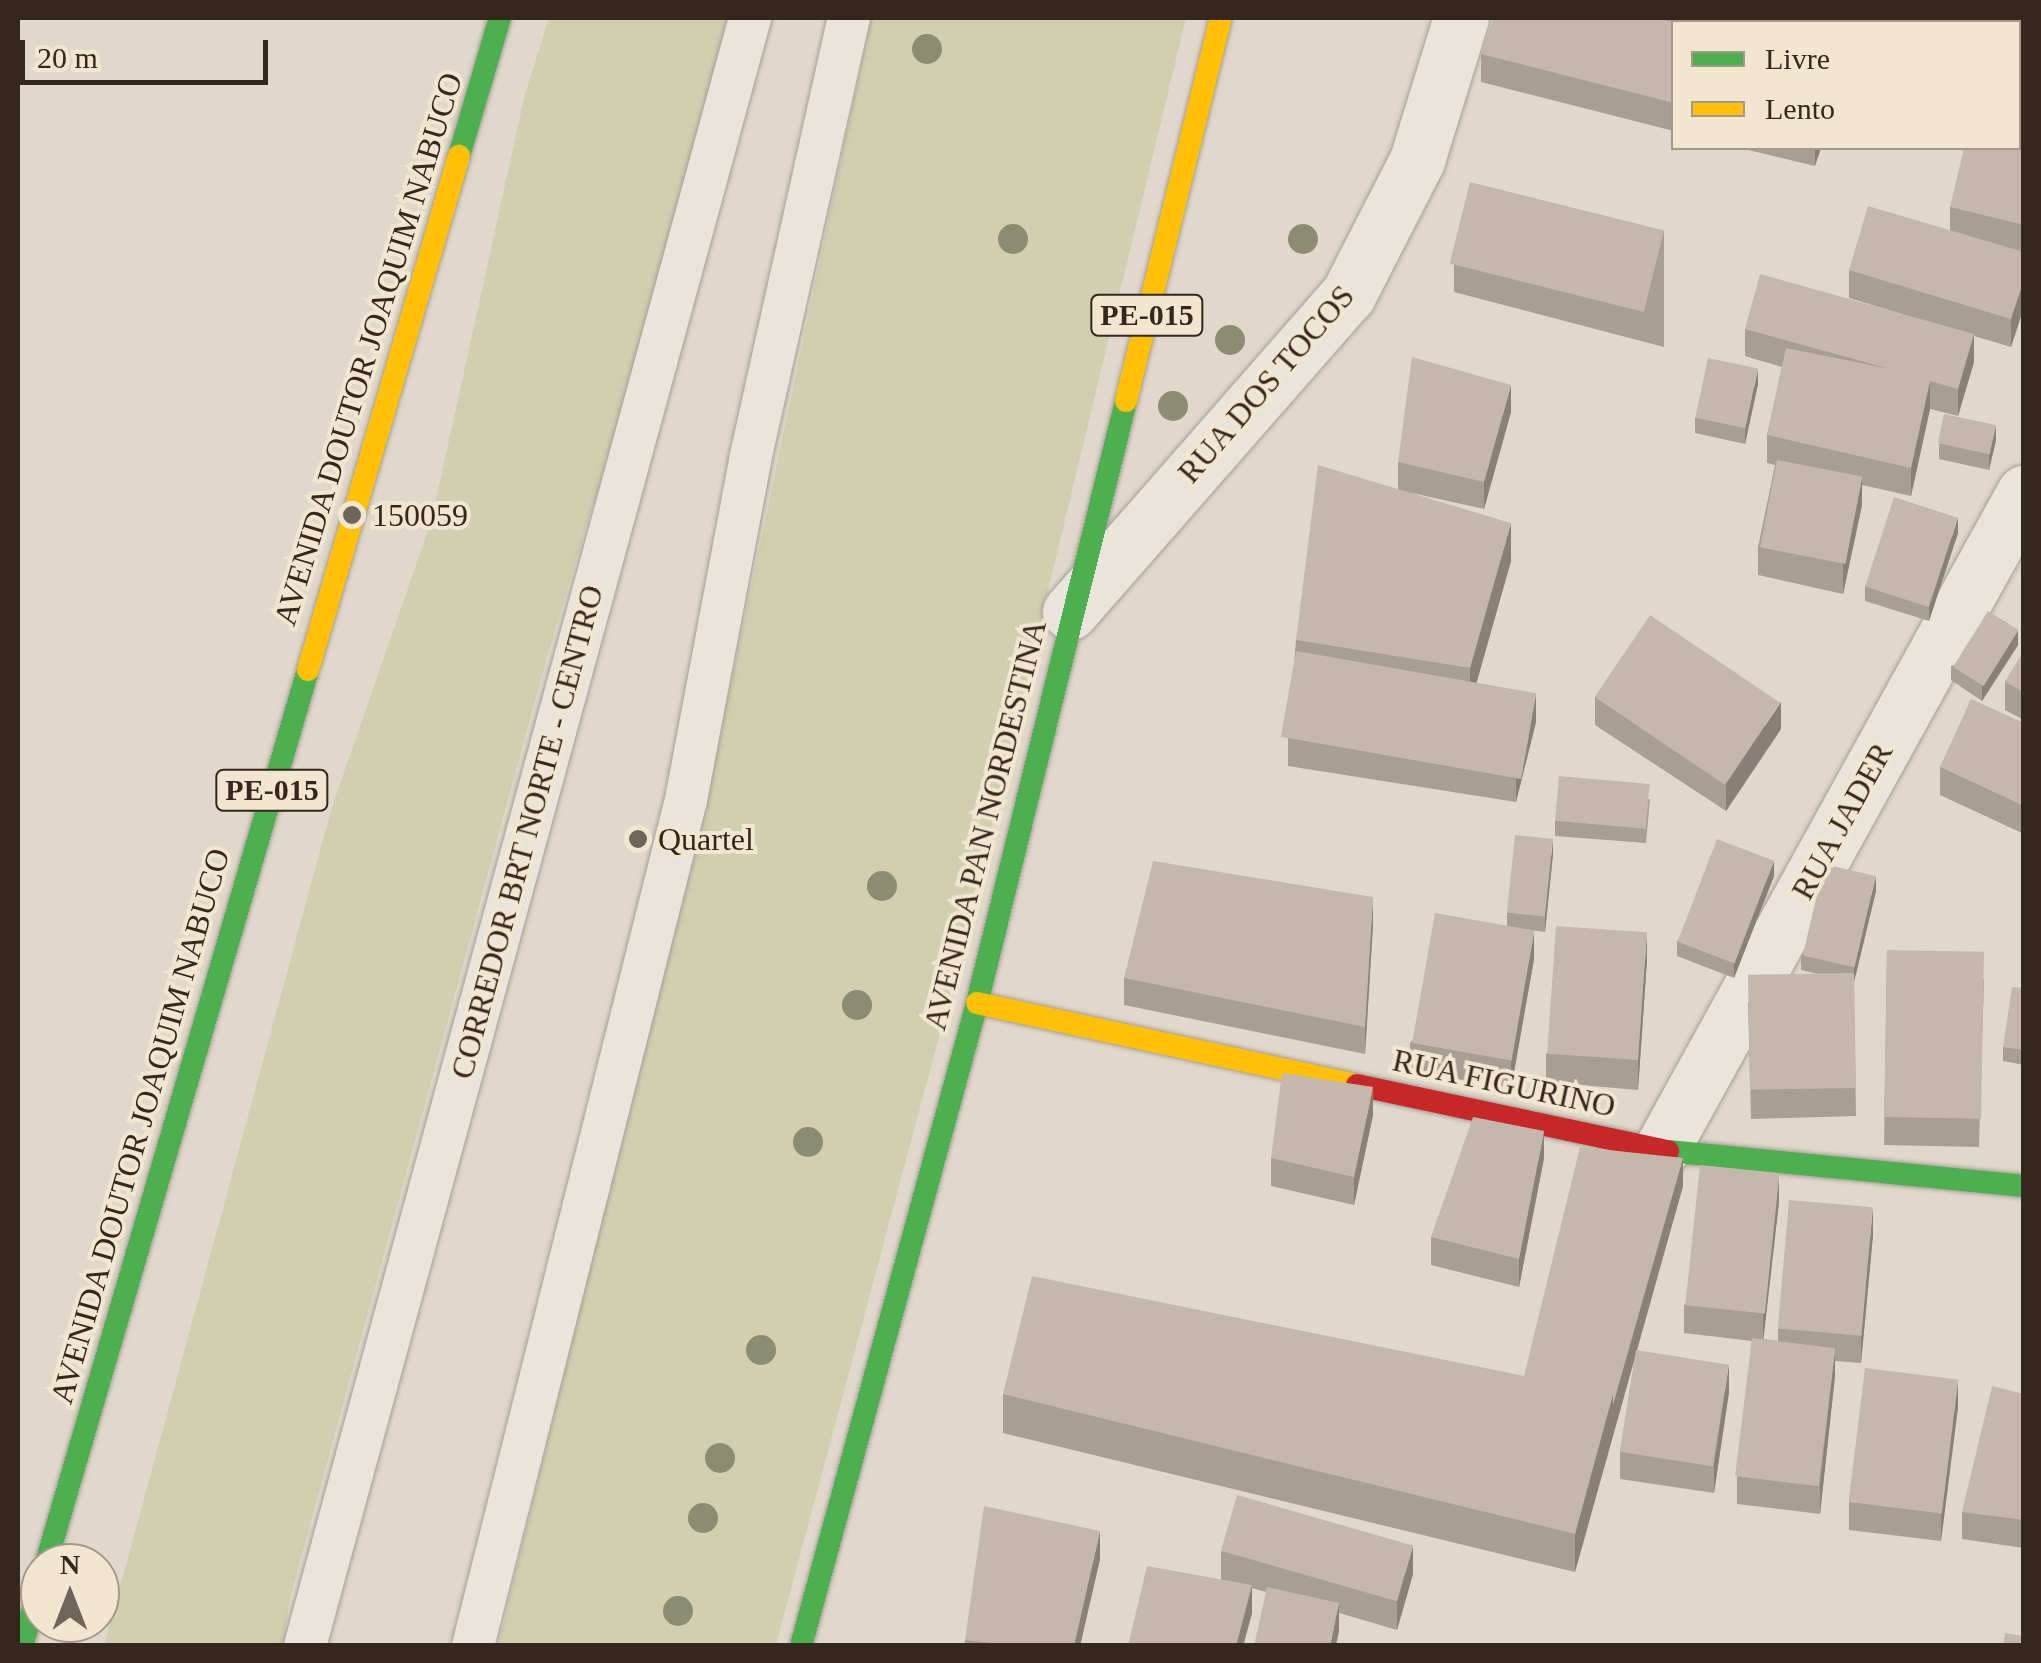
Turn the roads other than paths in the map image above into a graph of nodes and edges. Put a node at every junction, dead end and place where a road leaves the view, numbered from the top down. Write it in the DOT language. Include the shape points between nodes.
graph roads {
  1 [pos="500,18"];
  2 [pos="750,18"];
  3 [pos="850,18"];
  4 [pos="1221,18"];
  5 [pos="1461,18"];
  6 [pos="2024,493"];
  7 [pos="1070,612"];
  8 [pos="977,1002"];
  9 [pos="1661,1150"];
  10 [pos="2024,1186"];
  11 [pos="52,1543"];
  12 [pos="305,1646"];
  13 [pos="473,1646"];
  14 [pos="801,1646"];
  1 -- 11 [label="main road, AVENIDA DOUTOR JOAQUIM NABUCO / PE-015"];
  2 -- 12 [label="lane, CORREDOR BRT NORTE - CENTRO"];
  3 -- 13 [label="lane" via="750,460 686,800"];
  4 -- 7 [label="main road, AVENIDA PAN NORDESTINA / PE-015"];
  5 -- 7 [label="street, RUA DOS TOCOS" via="1417,160 1348,295"];
  6 -- 9 [label="street, RUA JADER"];
  7 -- 8 [label="main road, AVENIDA PAN NORDESTINA / PE-015"];
  8 -- 9 [label="main road, RUA FIGURINO"];
  8 -- 14 [label="main road, AVENIDA PAN NORDESTINA / PE-015"];
  9 -- 10 [label="main road, RUA FIGURINO"];
}
